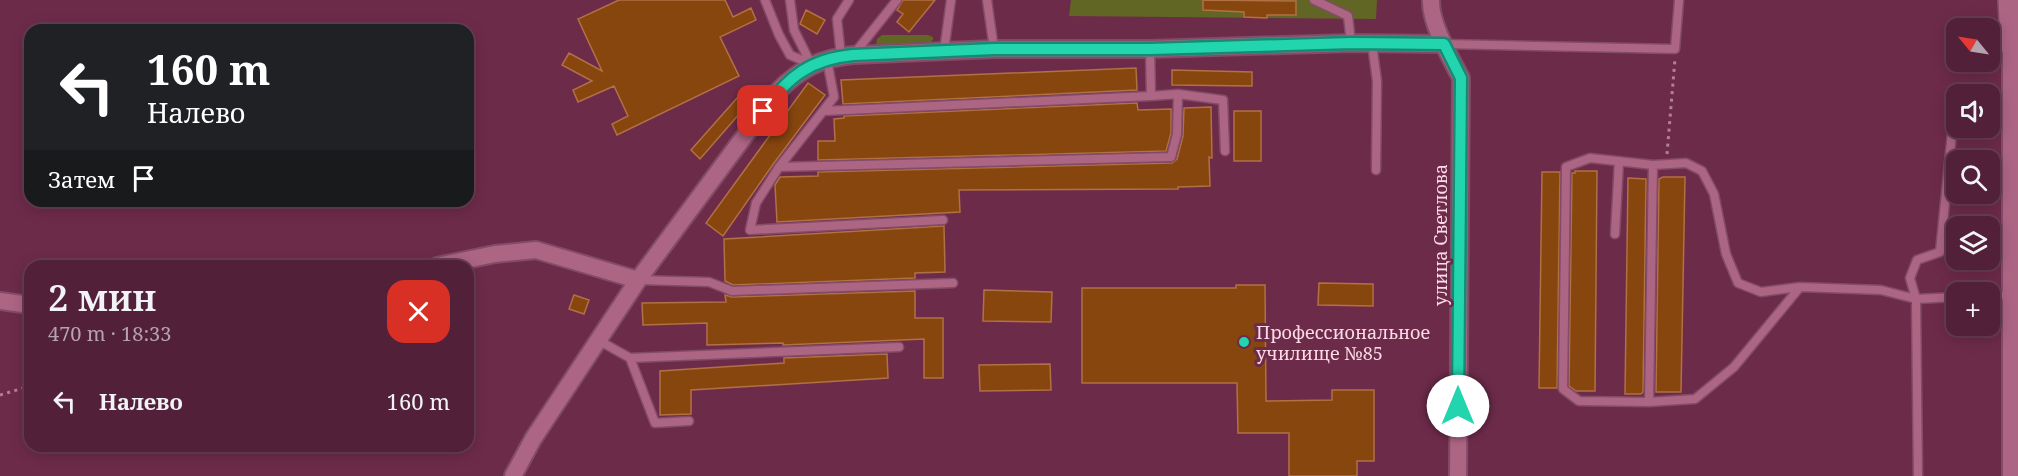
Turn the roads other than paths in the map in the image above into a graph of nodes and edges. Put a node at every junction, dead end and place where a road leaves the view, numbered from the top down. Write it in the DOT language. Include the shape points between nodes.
graph roads {
  1 [pos="765,0"];
  2 [pos="790,0"];
  3 [pos="849,0"];
  4 [pos="897,0"];
  5 [pos="951,0"];
  6 [pos="987,0"];
  7 [pos="1314,0"];
  8 [pos="1431,0"];
  9 [pos="1679,0"];
  10 [pos="2009,0"];
  11 [pos="1352,43"];
  12 [pos="1372,44"];
  13 [pos="1444,44"];
  14 [pos="2014,46"];
  15 [pos="994,49"];
  16 [pos="1150,49"];
  17 [pos="944,51"];
  18 [pos="833,59"];
  19 [pos="1178,94"];
  20 [pos="1151,96"];
  21 [pos="824,111"];
  22 [pos="1951,138"];
  23 [pos="1225,151"];
  24 [pos="1619,161"];
  25 [pos="1653,165"];
  26 [pos="779,167"];
  27 [pos="1376,170"];
  28 [pos="944,220"];
  29 [pos="1615,234"];
  30 [pos="466,260"];
  31 [pos="638,280"];
  32 [pos="954,283"];
  33 [pos="1800,286"];
  34 [pos="2011,295"];
  35 [pos="2000,296"];
  36 [pos="1946,298"];
  37 [pos="1916,299"];
  38 [pos="0,301"];
  39 [pos="24,304"];
  40 [pos="598,340"];
  41 [pos="899,347"];
  42 [pos="2014,348"];
  43 [pos="630,358"];
  44 [pos="1649,402"];
  45 [pos="689,421"];
  46 [pos="513,476"];
  47 [pos="1458,476"];
  48 [pos="1918,476"];
  49 [pos="2011,476"];
  1 -- 18 [label="lane" via="790,55"];
  2 -- 18 [label="lane" via="794,30"];
  3 -- 18 [label="lane" via="837,20"];
  4 -- 18 [label="lane"];
  5 -- 17 [label="lane"];
  6 -- 15 [label="lane"];
  7 -- 11 [label="lane" via="1348,16"];
  8 -- 13 [label="street, улица Светлова" via="1430,9"];
  9 -- 13 [label="lane" via="1676,49"];
  10 -- 14 [label="street"];
  11 -- 12 [label="street"];
  11 -- 16 [label="street"];
  12 -- 13 [label="street"];
  12 -- 27 [label="lane" via="1377,81"];
  13 -- 47 [label="street, улица Светлова" via="1461,78"];
  14 -- 34 [label="street"];
  15 -- 16 [label="street"];
  15 -- 17 [label="street"];
  16 -- 20 [label="lane"];
  17 -- 18 [label="street"];
  18 -- 21 [label="lane" via="834,97"];
  18 -- 31 [label="street" via="792,77 777,92"];
  19 -- 20 [label="lane"];
  19 -- 23 [label="lane" via="1223,100"];
  19 -- 26 [label="lane" via="1177,134 1171,157"];
  20 -- 21 [label="lane"];
  21 -- 26 [label="lane"];
  22 -- 37 [label="lane" via="1940,252 1917,260 1910,278"];
  24 -- 25 [label="lane"];
  24 -- 29 [label="lane"];
  24 -- 44 [label="lane" via="1590,158 1566,167 1563,389 1579,401"];
  25 -- 33 [label="lane" via="1686,163 1702,171 1714,194 1726,254 1738,284 1761,292"];
  25 -- 44 [label="lane"];
  26 -- 28 [label="lane" via="756,203 750,230"];
  30 -- 31 [label="street" via="536,250"];
  31 -- 32 [label="lane" via="710,282 732,291"];
  31 -- 40 [label="street"];
  33 -- 37 [label="lane" via="1881,290"];
  33 -- 44 [label="lane" via="1734,367 1695,399"];
  34 -- 35 [label="lane"];
  34 -- 42 [label="street"];
  36 -- 37 [label="lane"];
  37 -- 48 [label="lane"];
  38 -- 39 [label="street"];
  40 -- 43 [label="lane"];
  40 -- 46 [label="street" via="532,439"];
  41 -- 43 [label="lane"];
  42 -- 49 [label="street"];
  43 -- 45 [label="lane" via="655,423"];
}
